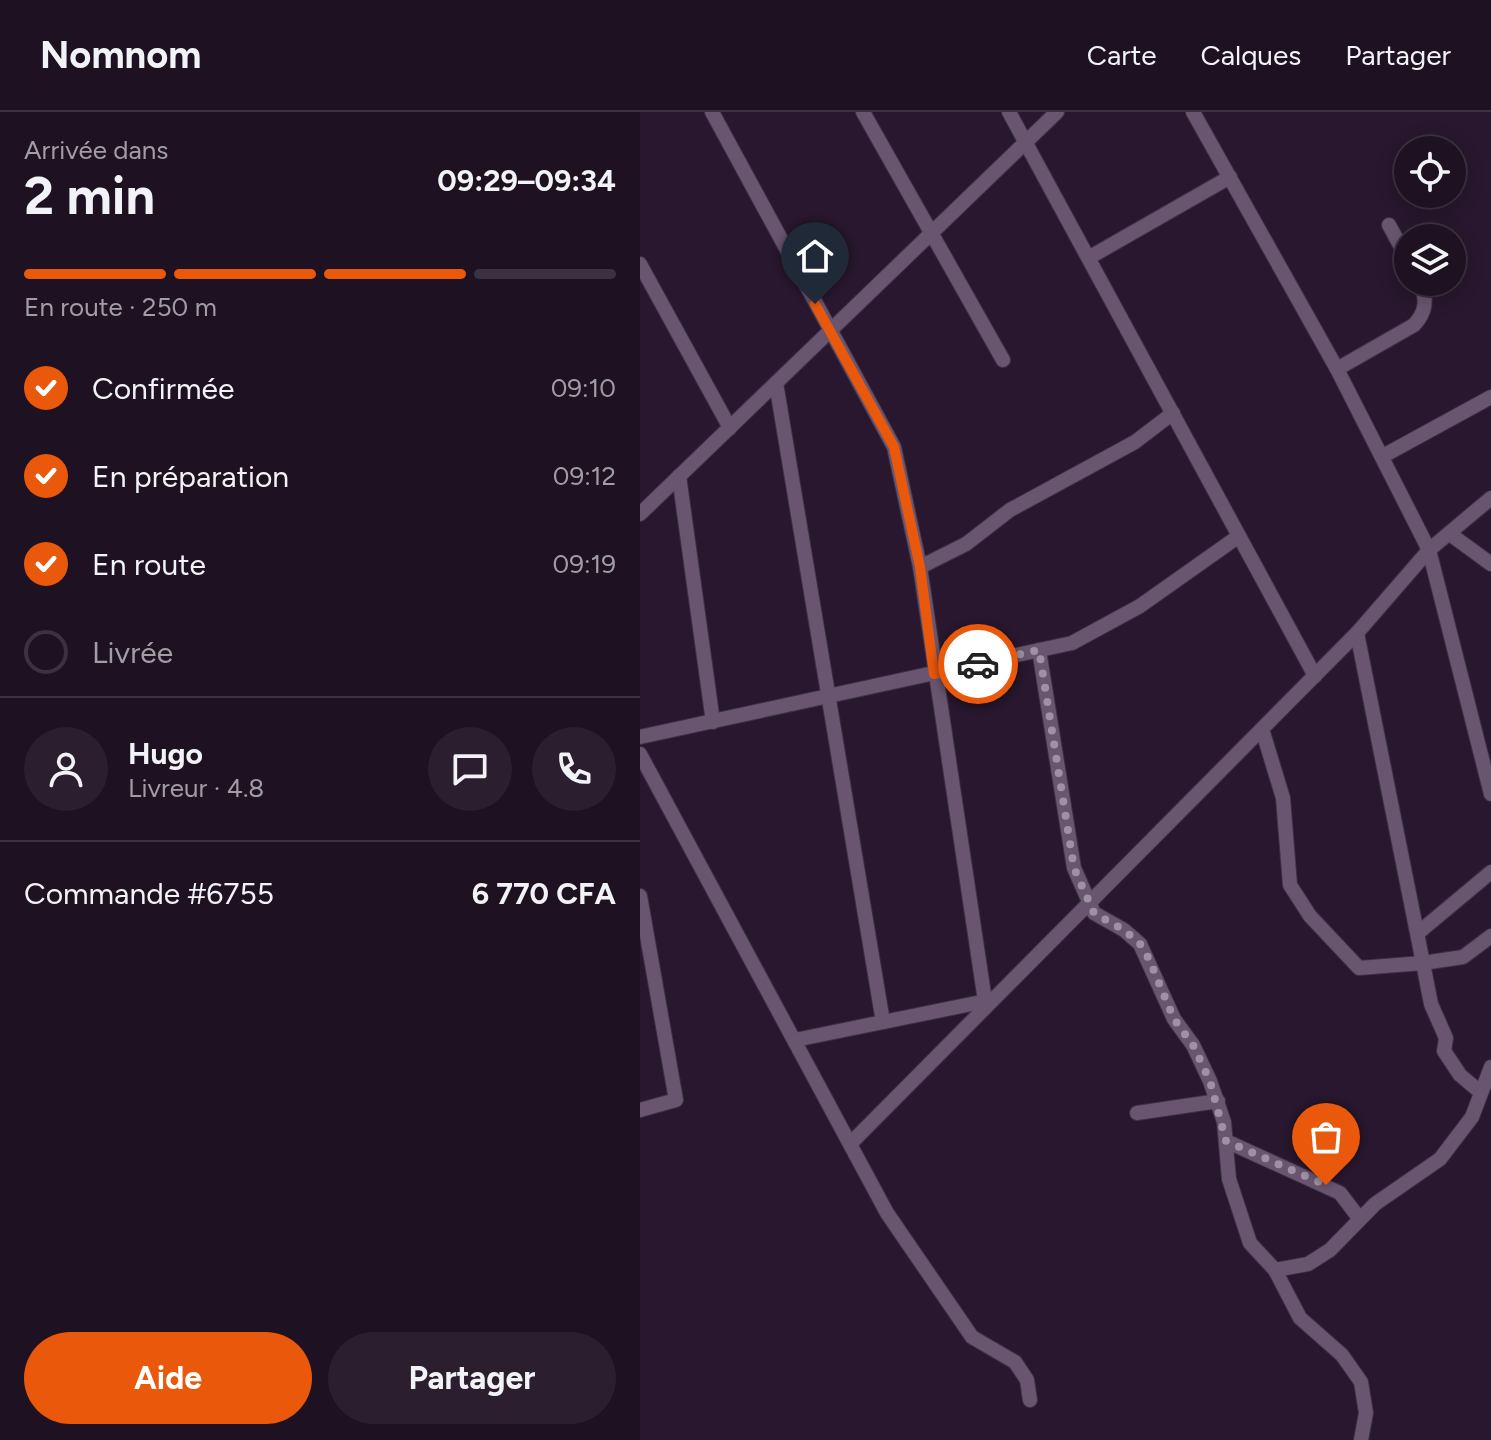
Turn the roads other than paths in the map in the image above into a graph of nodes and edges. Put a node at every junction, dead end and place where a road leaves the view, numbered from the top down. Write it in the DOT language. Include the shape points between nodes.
graph roads {
  1 [pos="712,112"];
  2 [pos="863,112"];
  3 [pos="1009,112"];
  4 [pos="1057,112"];
  5 [pos="1193,112"];
  6 [pos="1026,141"];
  7 [pos="1230,177"];
  8 [pos="1389,225"];
  9 [pos="930,234"];
  10 [pos="1394,234"];
  11 [pos="1090,257"];
  12 [pos="640,264"];
  13 [pos="1424,296"];
  14 [pos="829,331"];
  15 [pos="1003,360"];
  16 [pos="1337,369"];
  17 [pos="776,383"];
  18 [pos="1491,397"];
  19 [pos="1173,413"];
  20 [pos="730,428"];
  21 [pos="1383,456"];
  22 [pos="679,476"];
  23 [pos="1491,498"];
  24 [pos="640,514"];
  25 [pos="1450,534"];
  26 [pos="1239,536"];
  27 [pos="1429,550"];
  28 [pos="1491,564"];
  29 [pos="920,567"];
  30 [pos="1357,633"];
  31 [pos="1039,650"];
  32 [pos="934,674"];
  33 [pos="1315,676"];
  34 [pos="830,698"];
  35 [pos="713,722"];
  36 [pos="1262,729"];
  37 [pos="640,737"];
  38 [pos="640,754"];
  39 [pos="1488,766"];
  40 [pos="1491,794"];
  41 [pos="1491,872"];
  42 [pos="640,896"];
  43 [pos="1090,904"];
  44 [pos="1418,933"];
  45 [pos="1491,936"];
  46 [pos="1423,963"];
  47 [pos="990,1000"];
  48 [pos="883,1022"];
  49 [pos="795,1040"];
  50 [pos="1491,1067"];
  51 [pos="1479,1091"];
  52 [pos="1218,1101"];
  53 [pos="640,1110"];
  54 [pos="1137,1113"];
  55 [pos="1226,1141"];
  56 [pos="851,1143"];
  57 [pos="1359,1218"];
  58 [pos="1275,1270"];
  59 [pos="1030,1400"];
  60 [pos="1361,1440"];
  1 -- 14 [label="street"];
  2 -- 9 [label="street"];
  3 -- 6 [label="street"];
  4 -- 6 [label="street"];
  5 -- 7 [label="street"];
  6 -- 9 [label="street"];
  6 -- 11 [label="street"];
  7 -- 11 [label="street"];
  7 -- 16 [label="street"];
  8 -- 10 [label="street"];
  9 -- 14 [label="street"];
  9 -- 15 [label="street"];
  11 -- 19 [label="street"];
  12 -- 20 [label="street"];
  13 -- 16 [label="street" via="1422,317 1414,325"];
  14 -- 17 [label="street"];
  14 -- 29 [label="street" via="894,447"];
  16 -- 21 [label="street"];
  17 -- 20 [label="street"];
  17 -- 34 [label="street"];
  18 -- 21 [label="street"];
  19 -- 26 [label="street"];
  19 -- 29 [label="street" via="1135,442 1010,510 966,544"];
  20 -- 22 [label="street"];
  21 -- 27 [label="street"];
  22 -- 24 [label="street"];
  22 -- 35 [label="street"];
  23 -- 25 [label="street"];
  25 -- 27 [label="street"];
  25 -- 28 [label="street"];
  26 -- 31 [label="street" via="1110,624 1072,643"];
  26 -- 33 [label="street"];
  27 -- 30 [label="street"];
  27 -- 39 [label="street"];
  29 -- 32 [label="street"];
  30 -- 33 [label="street"];
  30 -- 44 [label="street"];
  31 -- 32 [label="street"];
  31 -- 43 [label="street" via="1068,841"];
  32 -- 34 [label="street"];
  32 -- 47 [label="street"];
  33 -- 36 [label="street"];
  34 -- 35 [label="street"];
  34 -- 48 [label="street"];
  35 -- 37 [label="street"];
  36 -- 43 [label="street"];
  36 -- 46 [label="street" via="1283,798 1290,885 1297,898 1359,968"];
  38 -- 49 [label="street"];
  39 -- 40 [label="street"];
  41 -- 44 [label="street"];
  42 -- 53 [label="street" via="676,1100"];
  43 -- 47 [label="street"];
  43 -- 52 [label="street" via="1100,918 1140,944"];
  44 -- 46 [label="street"];
  45 -- 46 [label="street" via="1463,957"];
  46 -- 51 [label="street" via="1431,1004 1446,1038 1444,1051"];
  47 -- 48 [label="street"];
  47 -- 56 [label="street"];
  48 -- 49 [label="street"];
  49 -- 56 [label="street"];
  50 -- 51 [label="street"];
  51 -- 57 [label="street" via="1472,1117 1450,1149"];
  52 -- 54 [label="street"];
  52 -- 55 [label="street"];
  55 -- 57 [label="street" via="1340,1193"];
  55 -- 58 [label="street" via="1229,1179 1240,1216 1258,1255"];
  56 -- 59 [label="street" via="887,1213 972,1337 1015,1362 1027,1380"];
  57 -- 58 [label="street" via="1330,1250 1308,1264"];
  58 -- 60 [label="street" via="1300,1318 1342,1355 1361,1382 1366,1413"];
}
